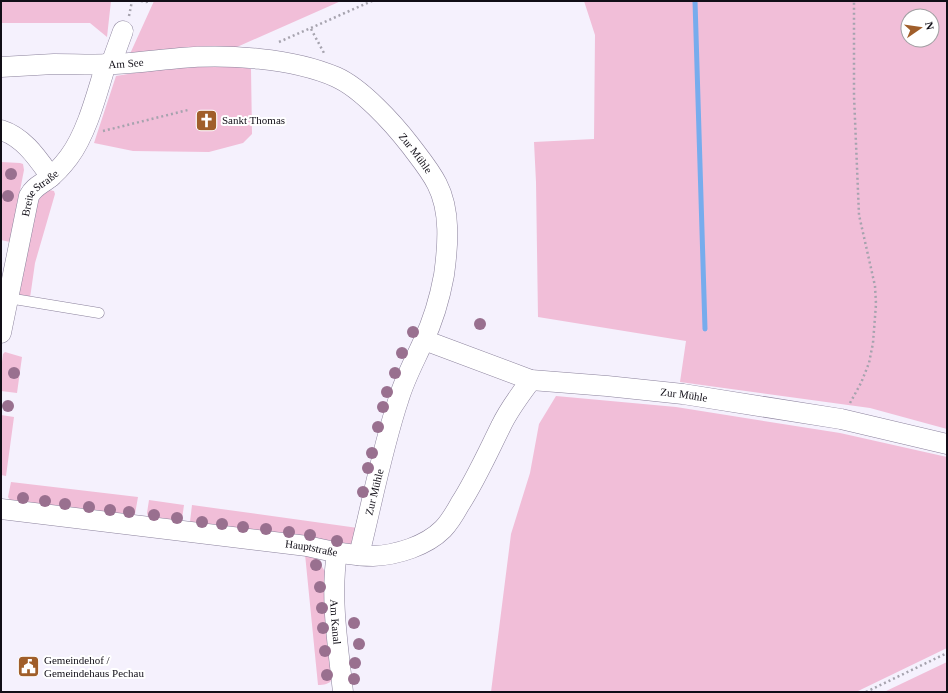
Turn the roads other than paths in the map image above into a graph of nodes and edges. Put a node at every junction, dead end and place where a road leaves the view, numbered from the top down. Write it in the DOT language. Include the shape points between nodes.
graph roads {
  1 [pos="123,31"];
  2 [pos="251,59"];
  3 [pos="108,64"];
  4 [pos="1,67"];
  5 [pos="1,130"];
  6 [pos="51,177"];
  7 [pos="8,298"];
  8 [pos="99,313"];
  9 [pos="1,333"];
  10 [pos="424,340"];
  11 [pos="531,380"];
  12 [pos="947,444"];
  13 [pos="1,509"];
  14 [pos="337,552"];
  15 [pos="358,555"];
  16 [pos="343,692"];
  1 -- 3 [label="street, Breite Straße"];
  2 -- 3 [label="street, Am See" via="195,58"];
  2 -- 10 [label="street, Zur Mühle" via="295,65 336,77 347,83 370,102 403,136 436,182 447,218 446,260 438,301"];
  3 -- 4 [label="street, Am See"];
  3 -- 6 [label="street, Breite Straße" via="84,129 70,155"];
  5 -- 6 [label="street" via="24,143"];
  6 -- 7 [label="street, Breite Straße" via="35,187 29,196"];
  7 -- 8 [label="lane"];
  7 -- 9 [label="street, Breite Straße"];
  10 -- 11 [label="street, Zur Mühle"];
  10 -- 15 [label="street, Zur Mühle" via="399,397"];
  11 -- 12 [label="street, Zur Mühle" via="664,392 841,419"];
  11 -- 15 [label="street, Hauptstraße" via="508,414 475,480 443,530 399,552"];
  13 -- 14 [label="street, Hauptstraße" via="307,546"];
  14 -- 15 [label="street, Hauptstraße"];
  14 -- 16 [label="street, Am Kanal" via="333,593"];
}
